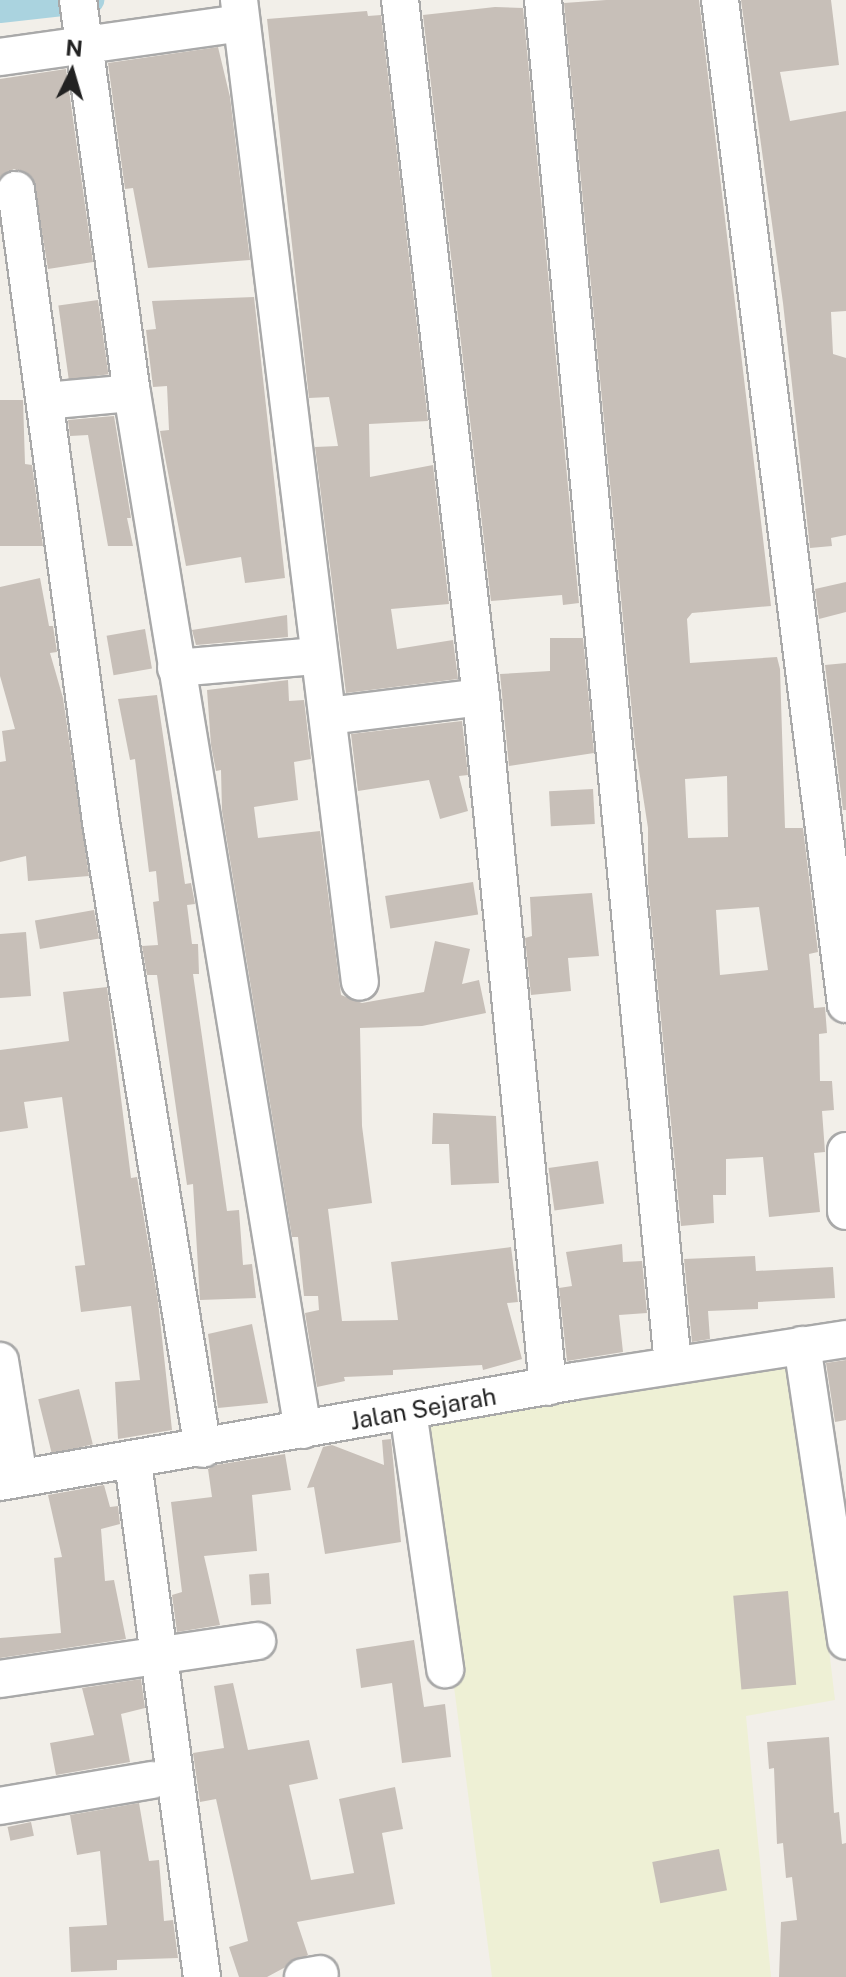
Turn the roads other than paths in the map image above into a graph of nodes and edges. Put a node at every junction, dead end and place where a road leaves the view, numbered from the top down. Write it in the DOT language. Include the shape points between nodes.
graph roads {
  1 [pos="400,0"];
  2 [pos="543,0"];
  3 [pos="720,0"];
  4 [pos="240,11"];
  5 [pos="81,24"];
  6 [pos="0,57"];
  7 [pos="16,190"];
  8 [pos="132,393"];
  9 [pos="45,401"];
  10 [pos="317,656"];
  11 [pos="176,668"];
  12 [pos="481,697"];
  13 [pos="329,716"];
  14 [pos="360,982"];
  15 [pos="846,1004"];
  16 [pos="846,1151"];
  17 [pos="846,1211"];
  18 [pos="846,1339"];
  19 [pos="802,1345"];
  20 [pos="0,1361"];
  21 [pos="673,1365"];
  22 [pos="548,1387"];
  23 [pos="408,1411"];
  24 [pos="303,1430"];
  25 [pos="203,1449"];
  26 [pos="133,1462"];
  27 [pos="10,1480"];
  28 [pos="257,1641"];
  29 [pos="846,1641"];
  30 [pos="160,1657"];
  31 [pos="445,1669"];
  32 [pos="0,1679"];
  33 [pos="152,1780"];
  34 [pos="0,1806"];
  35 [pos="202,1977"];
  1 -- 12 [label="street"];
  2 -- 21 [label="street"];
  3 -- 15 [label="street"];
  4 -- 5 [label="street"];
  4 -- 10 [label="street"];
  5 -- 6 [label="street"];
  5 -- 8 [label="street"];
  7 -- 9 [label="street"];
  8 -- 9 [label="street"];
  8 -- 11 [label="street"];
  9 -- 25 [label="street" via="101,822"];
  10 -- 11 [label="street"];
  10 -- 13 [label="street"];
  11 -- 24 [label="street"];
  12 -- 13 [label="street"];
  12 -- 22 [label="street"];
  13 -- 14 [label="street"];
  16 -- 17 [label="street"];
  18 -- 19 [label="street, Jalan Sejarah"];
  19 -- 21 [label="street, Jalan Sejarah"];
  19 -- 29 [label="street"];
  20 -- 27 [label="street"];
  21 -- 22 [label="street, Jalan Sejarah"];
  22 -- 23 [label="street, Jalan Sejarah"];
  23 -- 24 [label="street, Jalan Sejarah"];
  23 -- 31 [label="street"];
  24 -- 25 [label="street, Jalan Sejarah"];
  25 -- 26 [label="street, Jalan Sejarah"];
  26 -- 27 [label="street, Jalan Sejarah"];
  26 -- 30 [label="street"];
  28 -- 30 [label="street"];
  30 -- 32 [label="street"];
  30 -- 35 [label="street"];
  33 -- 34 [label="street"];
}
